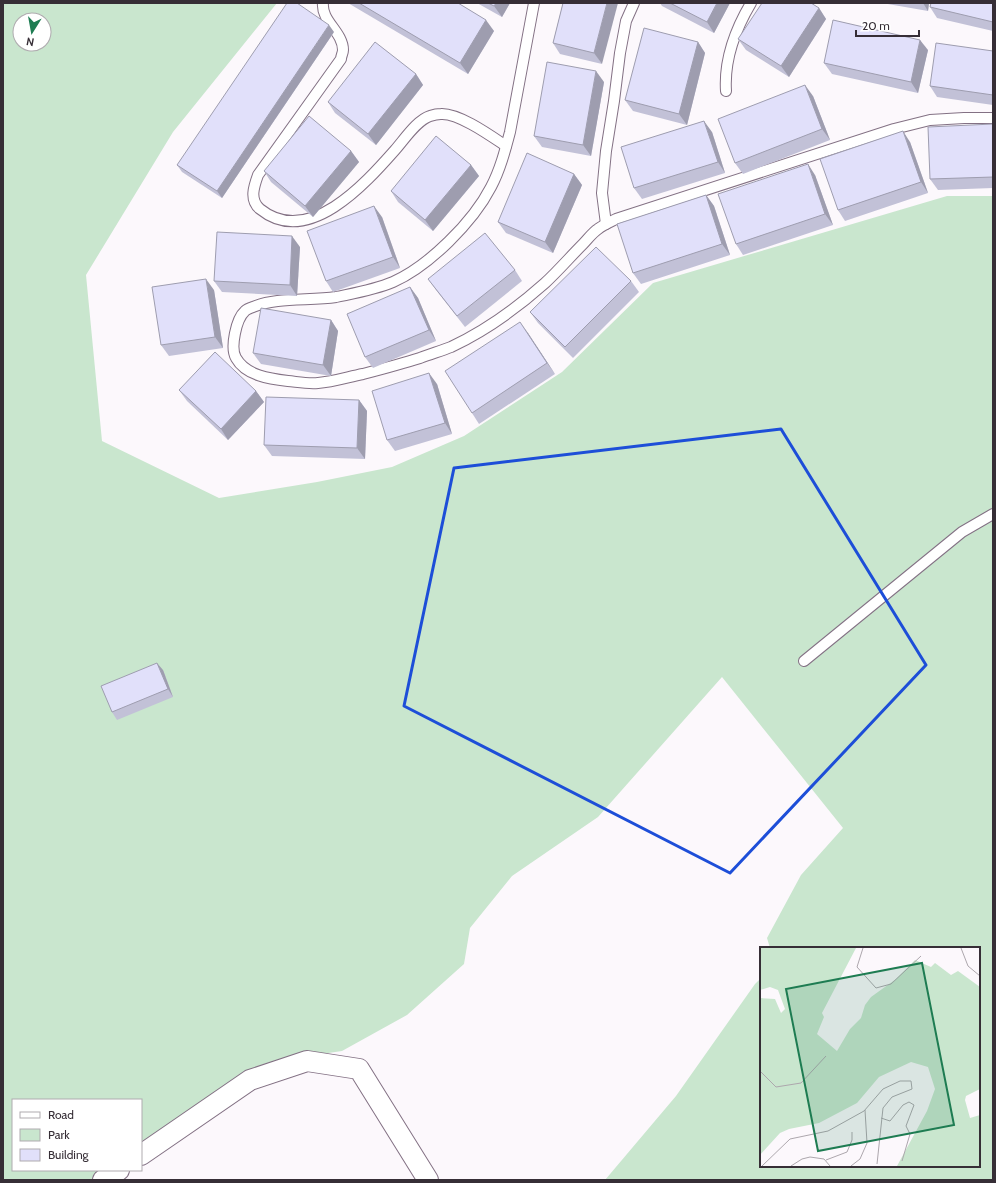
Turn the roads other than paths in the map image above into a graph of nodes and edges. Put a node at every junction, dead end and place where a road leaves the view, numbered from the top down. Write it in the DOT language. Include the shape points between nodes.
graph roads {
  1 [pos="323,3"];
  2 [pos="534,3"];
  3 [pos="634,3"];
  4 [pos="751,3"];
  5 [pos="726,91"];
  6 [pos="993,118"];
  7 [pos="506,146"];
  8 [pos="606,224"];
  9 [pos="993,514"];
  10 [pos="804,661"];
  11 [pos="142,1154"];
  12 [pos="117,1171"];
  13 [pos="103,1180"];
  14 [pos="428,1180"];
  1 -- 7 [label="lane" via="327,19 340,38 343,49 341,59 258,175 253,196 257,207 265,214 285,221 301,221 329,211 354,193 419,123 428,117 442,114 461,118"];
  2 -- 7 [label="lane"];
  3 -- 8 [label="lane" via="626,21 606,151 602,193"];
  4 -- 5 [label="lane" via="731,47 725,77"];
  6 -- 8 [label="lane" via="930,120 894,129"];
  7 -- 8 [label="lane" via="498,173 474,215 431,257 394,282 369,291 334,297 269,302 245,311 239,320 234,343 237,360 250,371 264,377 318,383 386,368 449,348 495,322 525,300 598,228"];
  9 -- 10 [label="lane" via="962,532"];
  11 -- 14 [label="street" via="250,1080 307,1061 359,1069"];
  12 -- 13 [label="street"];
}
